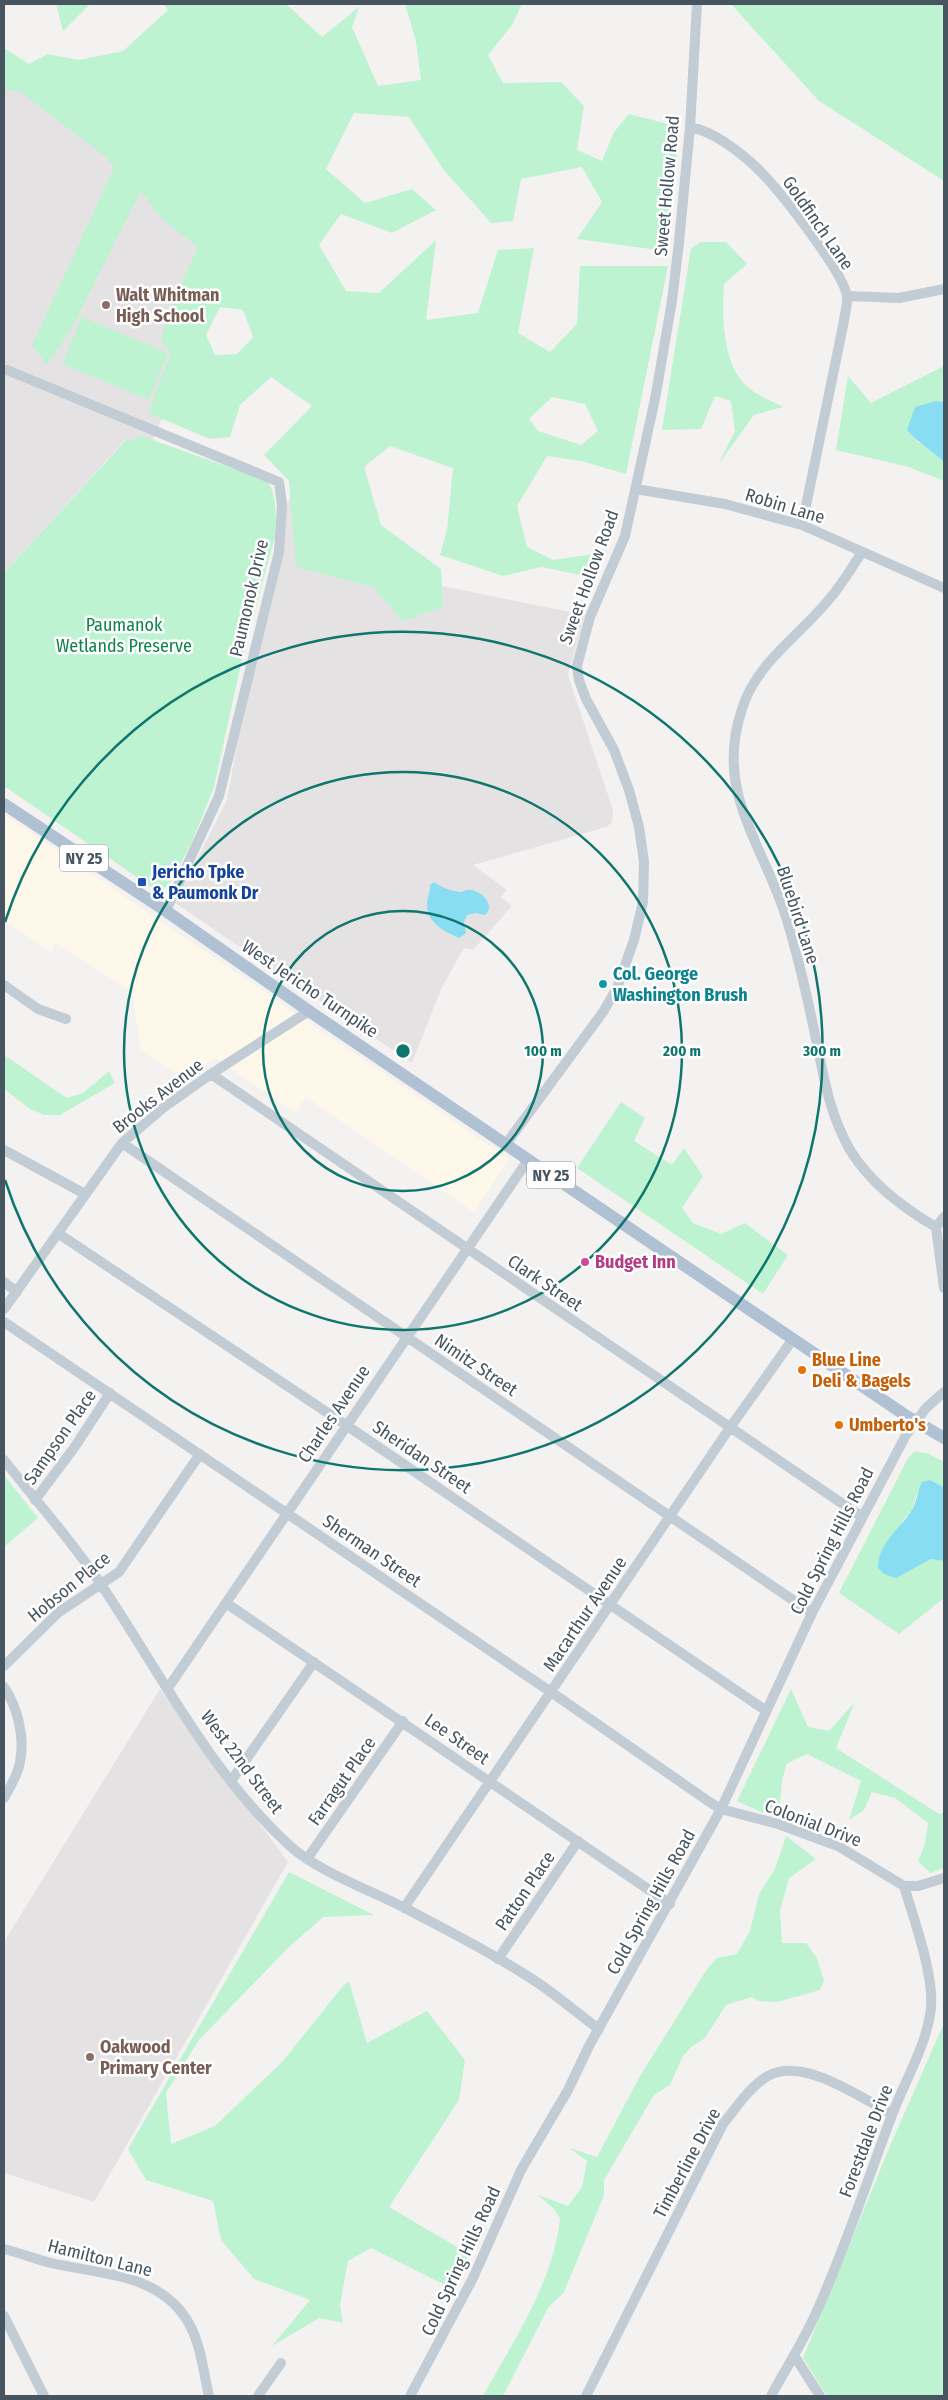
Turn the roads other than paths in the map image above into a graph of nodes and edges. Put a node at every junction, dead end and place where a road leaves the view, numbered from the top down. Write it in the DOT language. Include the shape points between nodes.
graph roads {
  1 [pos="697,4"];
  2 [pos="690,127"];
  3 [pos="944,289"];
  4 [pos="847,296"];
  5 [pos="7,370"];
  6 [pos="636,490"];
  7 [pos="802,525"];
  8 [pos="862,552"];
  9 [pos="944,588"];
  10 [pos="4,804"];
  11 [pos="166,911"];
  12 [pos="4,986"];
  13 [pos="309,1011"];
  14 [pos="66,1019"];
  15 [pos="211,1074"];
  16 [pos="122,1143"];
  17 [pos="506,1144"];
  18 [pos="4,1150"];
  19 [pos="528,1160"];
  20 [pos="85,1194"];
  21 [pos="944,1217"];
  22 [pos="936,1228"];
  23 [pos="59,1234"];
  24 [pos="467,1249"];
  25 [pos="4,1282"];
  26 [pos="944,1288"];
  27 [pos="18,1292"];
  28 [pos="4,1309"];
  29 [pos="4,1322"];
  30 [pos="406,1337"];
  31 [pos="793,1339"];
  32 [pos="944,1392"];
  33 [pos="110,1393"];
  34 [pos="914,1421"];
  35 [pos="346,1425"];
  36 [pos="729,1429"];
  37 [pos="944,1438"];
  38 [pos="200,1454"];
  39 [pos="4,1460"];
  40 [pos="35,1500"];
  41 [pos="287,1513"];
  42 [pos="670,1516"];
  43 [pos="862,1517"];
  44 [pos="101,1584"];
  45 [pos="226,1603"];
  46 [pos="611,1605"];
  47 [pos="812,1613"];
  48 [pos="314,1662"];
  49 [pos="4,1666"];
  50 [pos="4,1687"];
  51 [pos="168,1688"];
  52 [pos="551,1692"];
  53 [pos="765,1710"];
  54 [pos="403,1721"];
  55 [pos="231,1781"];
  56 [pos="490,1782"];
  57 [pos="4,1798"];
  58 [pos="721,1808"];
  59 [pos="578,1841"];
  60 [pos="307,1859"];
  61 [pos="944,1878"];
  62 [pos="904,1886"];
  63 [pos="670,1904"];
  64 [pos="404,1908"];
  65 [pos="498,1959"];
  66 [pos="599,2028"];
  67 [pos="892,2114"];
  68 [pos="4,2249"];
  69 [pos="4,2316"];
  70 [pos="795,2357"];
  71 [pos="281,2364"];
  72 [pos="44,2396"];
  73 [pos="209,2396"];
  74 [pos="258,2396"];
  75 [pos="410,2396"];
  76 [pos="586,2396"];
  77 [pos="771,2396"];
  78 [pos="820,2396"];
  1 -- 2 [label="street, Sweet Hollow Road"];
  2 -- 4 [label="street, Goldfinch Lane" via="700,128 758,169 825,254"];
  2 -- 6 [label="street, Sweet Hollow Road" via="672,301"];
  3 -- 4 [label="street" via="899,298"];
  4 -- 7 [label="street, Goldfinch Lane"];
  5 -- 11 [label="street, Paumonok Drive" via="279,482 282,505 279,552 219,796"];
  6 -- 7 [label="street, Robin Lane" via="725,504"];
  6 -- 17 [label="street, Sweet Hollow Road" via="625,536 590,617 577,666 586,698 614,750 632,799 644,862 643,902 617,988 603,1012"];
  7 -- 8 [label="street, Robin Lane"];
  8 -- 9 [label="street, Robin Lane"];
  8 -- 22 [label="street, Bluebird Lane" via="831,597 777,652 749,690 734,742 734,771 738,794 786,917 826,1092 838,1125 851,1151 875,1181 891,1197"];
  10 -- 11 [label="main road, West Jericho Turnpike / NY 25"];
  11 -- 13 [label="main road, West Jericho Turnpike / NY 25"];
  12 -- 14 [label="street" via="38,1009"];
  13 -- 15 [label="street, Brooks Avenue"];
  13 -- 17 [label="main road, West Jericho Turnpike / NY 25"];
  15 -- 16 [label="street, Brooks Avenue" via="162,1108"];
  15 -- 24 [label="street, Clark Street"];
  16 -- 20 [label="street, Brooks Avenue"];
  16 -- 30 [label="street, Nimitz Street"];
  17 -- 19 [label="main road, West Jericho Turnpike / NY 25"];
  18 -- 20 [label="street"];
  19 -- 24 [label="street, Charles Avenue"];
  19 -- 31 [label="main road, West Jericho Turnpike / NY 25"];
  20 -- 23 [label="street, Brooks Avenue"];
  21 -- 22 [label="street"];
  22 -- 26 [label="street"];
  23 -- 27 [label="street, Brooks Avenue"];
  23 -- 35 [label="street, Sheridan Street"];
  24 -- 30 [label="street, Charles Avenue"];
  24 -- 36 [label="street, Clark Street"];
  25 -- 27 [label="street"];
  27 -- 28 [label="street, Brooks Avenue"];
  29 -- 33 [label="street, Sherman Street"];
  30 -- 35 [label="street, Charles Avenue"];
  30 -- 42 [label="street, Nimitz Street"];
  31 -- 34 [label="main road, West Jericho Turnpike / NY 25"];
  31 -- 36 [label="street, Macarthur Avenue"];
  32 -- 34 [label="street, Cold Spring Hills Road"];
  33 -- 38 [label="street, Sherman Street"];
  33 -- 40 [label="street, Sampson Place"];
  34 -- 37 [label="main road, West Jericho Turnpike / NY 25"];
  34 -- 43 [label="street, Cold Spring Hills Road"];
  35 -- 41 [label="street, Charles Avenue"];
  35 -- 46 [label="street, Sheridan Street"];
  36 -- 42 [label="street, Macarthur Avenue"];
  36 -- 43 [label="street, Clark Street"];
  38 -- 41 [label="street, Sherman Street"];
  38 -- 44 [label="street, Hobson Place" via="119,1572"];
  39 -- 40 [label="street, West 22nd Street"];
  40 -- 44 [label="street, West 22nd Street"];
  41 -- 45 [label="street, Charles Avenue"];
  41 -- 52 [label="street, Sherman Street"];
  42 -- 46 [label="street, Macarthur Avenue"];
  42 -- 47 [label="street, Nimitz Street"];
  43 -- 47 [label="street, Cold Spring Hills Road"];
  44 -- 49 [label="street, Hobson Place" via="59,1612"];
  44 -- 51 [label="street, West 22nd Street"];
  45 -- 48 [label="street, Lee Street"];
  45 -- 51 [label="street, Charles Avenue"];
  46 -- 52 [label="street, Macarthur Avenue"];
  46 -- 53 [label="street, Sheridan Street"];
  47 -- 53 [label="street, Cold Spring Hills Road"];
  48 -- 54 [label="street, Lee Street"];
  48 -- 55 [label="street"];
  50 -- 57 [label="street" via="18,1717 21,1738 20,1763"];
  51 -- 55 [label="street, West 22nd Street"];
  52 -- 56 [label="street, Macarthur Avenue"];
  52 -- 58 [label="street, Sherman Street"];
  53 -- 58 [label="street, Cold Spring Hills Road"];
  54 -- 56 [label="street, Lee Street"];
  54 -- 60 [label="street, Farragut Place"];
  55 -- 60 [label="street, West 22nd Street" via="267,1824"];
  56 -- 59 [label="street, Lee Street"];
  56 -- 64 [label="street, Macarthur Avenue"];
  58 -- 62 [label="street, Colonial Drive" via="838,1846"];
  58 -- 63 [label="street, Cold Spring Hills Road"];
  59 -- 63 [label="street, Lee Street"];
  59 -- 65 [label="street, Patton Place"];
  60 -- 64 [label="street, West 22nd Street"];
  61 -- 62 [label="street" via="918,1886"];
  62 -- 67 [label="street, Forestdale Drive" via="930,1982 931,2008 924,2037"];
  63 -- 66 [label="street, Cold Spring Hills Road"];
  64 -- 65 [label="street, West 22nd Street"];
  65 -- 66 [label="street, West 22nd Street" via="538,1983"];
  66 -- 75 [label="street, Cold Spring Hills Road" via="568,2090 521,2170 473,2278"];
  67 -- 70 [label="street, Forestdale Drive" via="845,2243"];
  67 -- 76 [label="street, Timberline Drive" via="808,2072 778,2071 756,2085 723,2124"];
  68 -- 73 [label="street, Hamilton Lane" via="50,2263 137,2281 166,2296 188,2320 196,2337"];
  69 -- 72 [label="street"];
  70 -- 77 [label="street, Forestdale Drive"];
  70 -- 78 [label="street"];
  71 -- 74 [label="street"];
}
